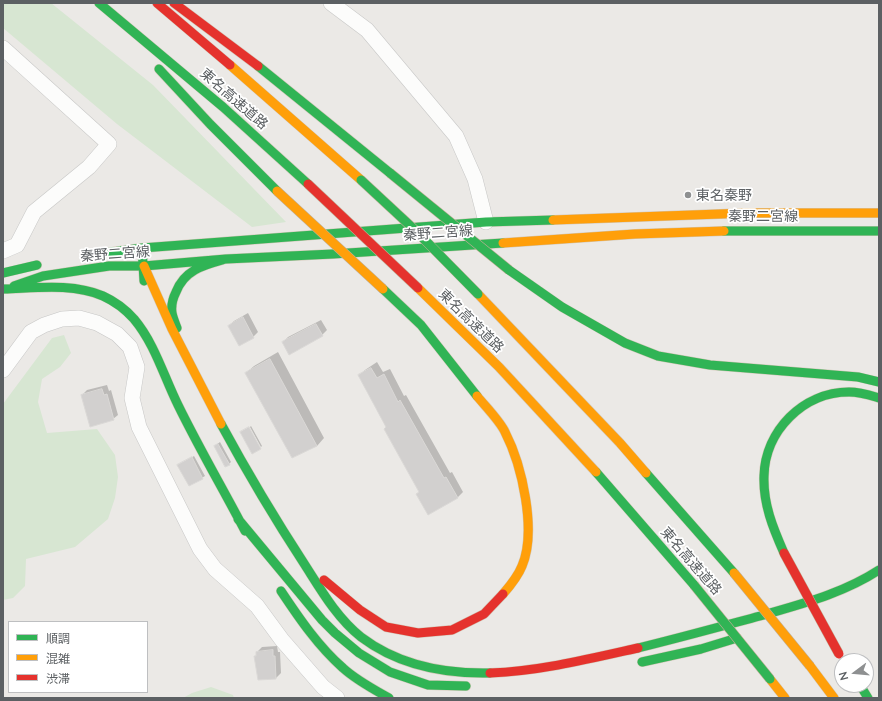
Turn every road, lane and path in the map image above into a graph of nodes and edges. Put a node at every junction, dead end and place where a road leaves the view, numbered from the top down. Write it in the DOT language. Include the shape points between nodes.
graph roads {
  1 [pos="99,3"];
  2 [pos="157,3"];
  3 [pos="174,3"];
  4 [pos="331,3"];
  5 [pos="3,48"];
  6 [pos="879,213"];
  7 [pos="486,222"];
  8 [pos="879,231"];
  9 [pos="142,248"];
  10 [pos="3,251"];
  11 [pos="81,256"];
  12 [pos="226,259"];
  13 [pos="45,263"];
  14 [pos="144,266"];
  15 [pos="3,273"];
  16 [pos="3,290"];
  17 [pos="146,292"];
  18 [pos="157,337"];
  19 [pos="185,354"];
  20 [pos="3,370"];
  21 [pos="879,382"];
  22 [pos="879,398"];
  23 [pos="178,405"];
  24 [pos="238,519"];
  25 [pos="302,561"];
  26 [pos="266,567"];
  27 [pos="879,570"];
  28 [pos="276,583"];
  29 [pos="823,612"];
  30 [pos="808,618"];
  31 [pos="787,624"];
  32 [pos="765,630"];
  33 [pos="744,636"];
  34 [pos="840,653"];
  35 [pos="633,664"];
  36 [pos="475,686"];
  37 [pos="337,698"];
  38 [pos="389,698"];
  39 [pos="785,698"];
  40 [pos="834,698"];
  1 -- 25 [label="main road, bridge" via="210,124 277,191 421,325 505,431 519,468 525,495 528,543 522,566 510,586 484,614 452,630 418,633 386,627 360,610"];
  1 -- 39 [label="main road, 東名高速道路, bridge" via="223,107 308,184 504,373 694,585"];
  2 -- 40 [label="main road, 東名高速道路, bridge" via="361,180 478,294 620,444 734,573"];
  3 -- 21 [label="main road, bridge" via="255,64 509,270 562,307 625,343 658,356 710,365 858,377"];
  4 -- 7 [label="street" via="367,30 456,136 475,179"];
  5 -- 10 [label="street" via="109,144 89,167 34,212 17,245"];
  6 -- 7 [label="main road, 秦野二宮線" via="748,213"];
  7 -- 9 [label="main road, 秦野二宮線"];
  8 -- 12 [label="main road, 秦野二宮線" via="749,230 635,234 341,254"];
  9 -- 11 [label="main road, 秦野二宮線"];
  9 -- 14 [label="main road"];
  12 -- 14 [label="main road, 秦野二宮線"];
  12 -- 19 [label="main road" via="192,270 181,280 174,295 172,313"];
  13 -- 15 [label="main road"];
  14 -- 16 [label="main road, 秦野二宮線" via="109,266 42,276"];
  14 -- 17 [label="main road"];
  14 -- 19 [label="main road" via="157,300"];
  16 -- 23 [label="main road" via="80,290 105,296 117,303 127,310 142,328"];
  18 -- 23 [label="main road"];
  19 -- 25 [label="main road" via="273,518"];
  20 -- 37 [label="street" via="31,332 44,325 79,318 97,323 117,334 130,347 136,367 132,398 139,427 200,549 215,569 257,606 282,640 323,687"];
  22 -- 34 [label="main road, bridge" via="854,393 837,393 821,397 792,415 781,427 771,442 766,458 764,486 771,522 784,553"];
  23 -- 24 [label="main road"];
  24 -- 26 [label="main road"];
  24 -- 36 [label="main road" via="322,620 359,653 390,672 428,685"];
  25 -- 27 [label="main road" via="331,605 354,631 390,654 416,665 450,672 494,672 554,667 662,642 820,599 852,586"];
  28 -- 38 [label="main road" via="330,655 356,678"];
  29 -- 30 [label="main road"];
  31 -- 32 [label="main road"];
  33 -- 35 [label="main road"];
}
